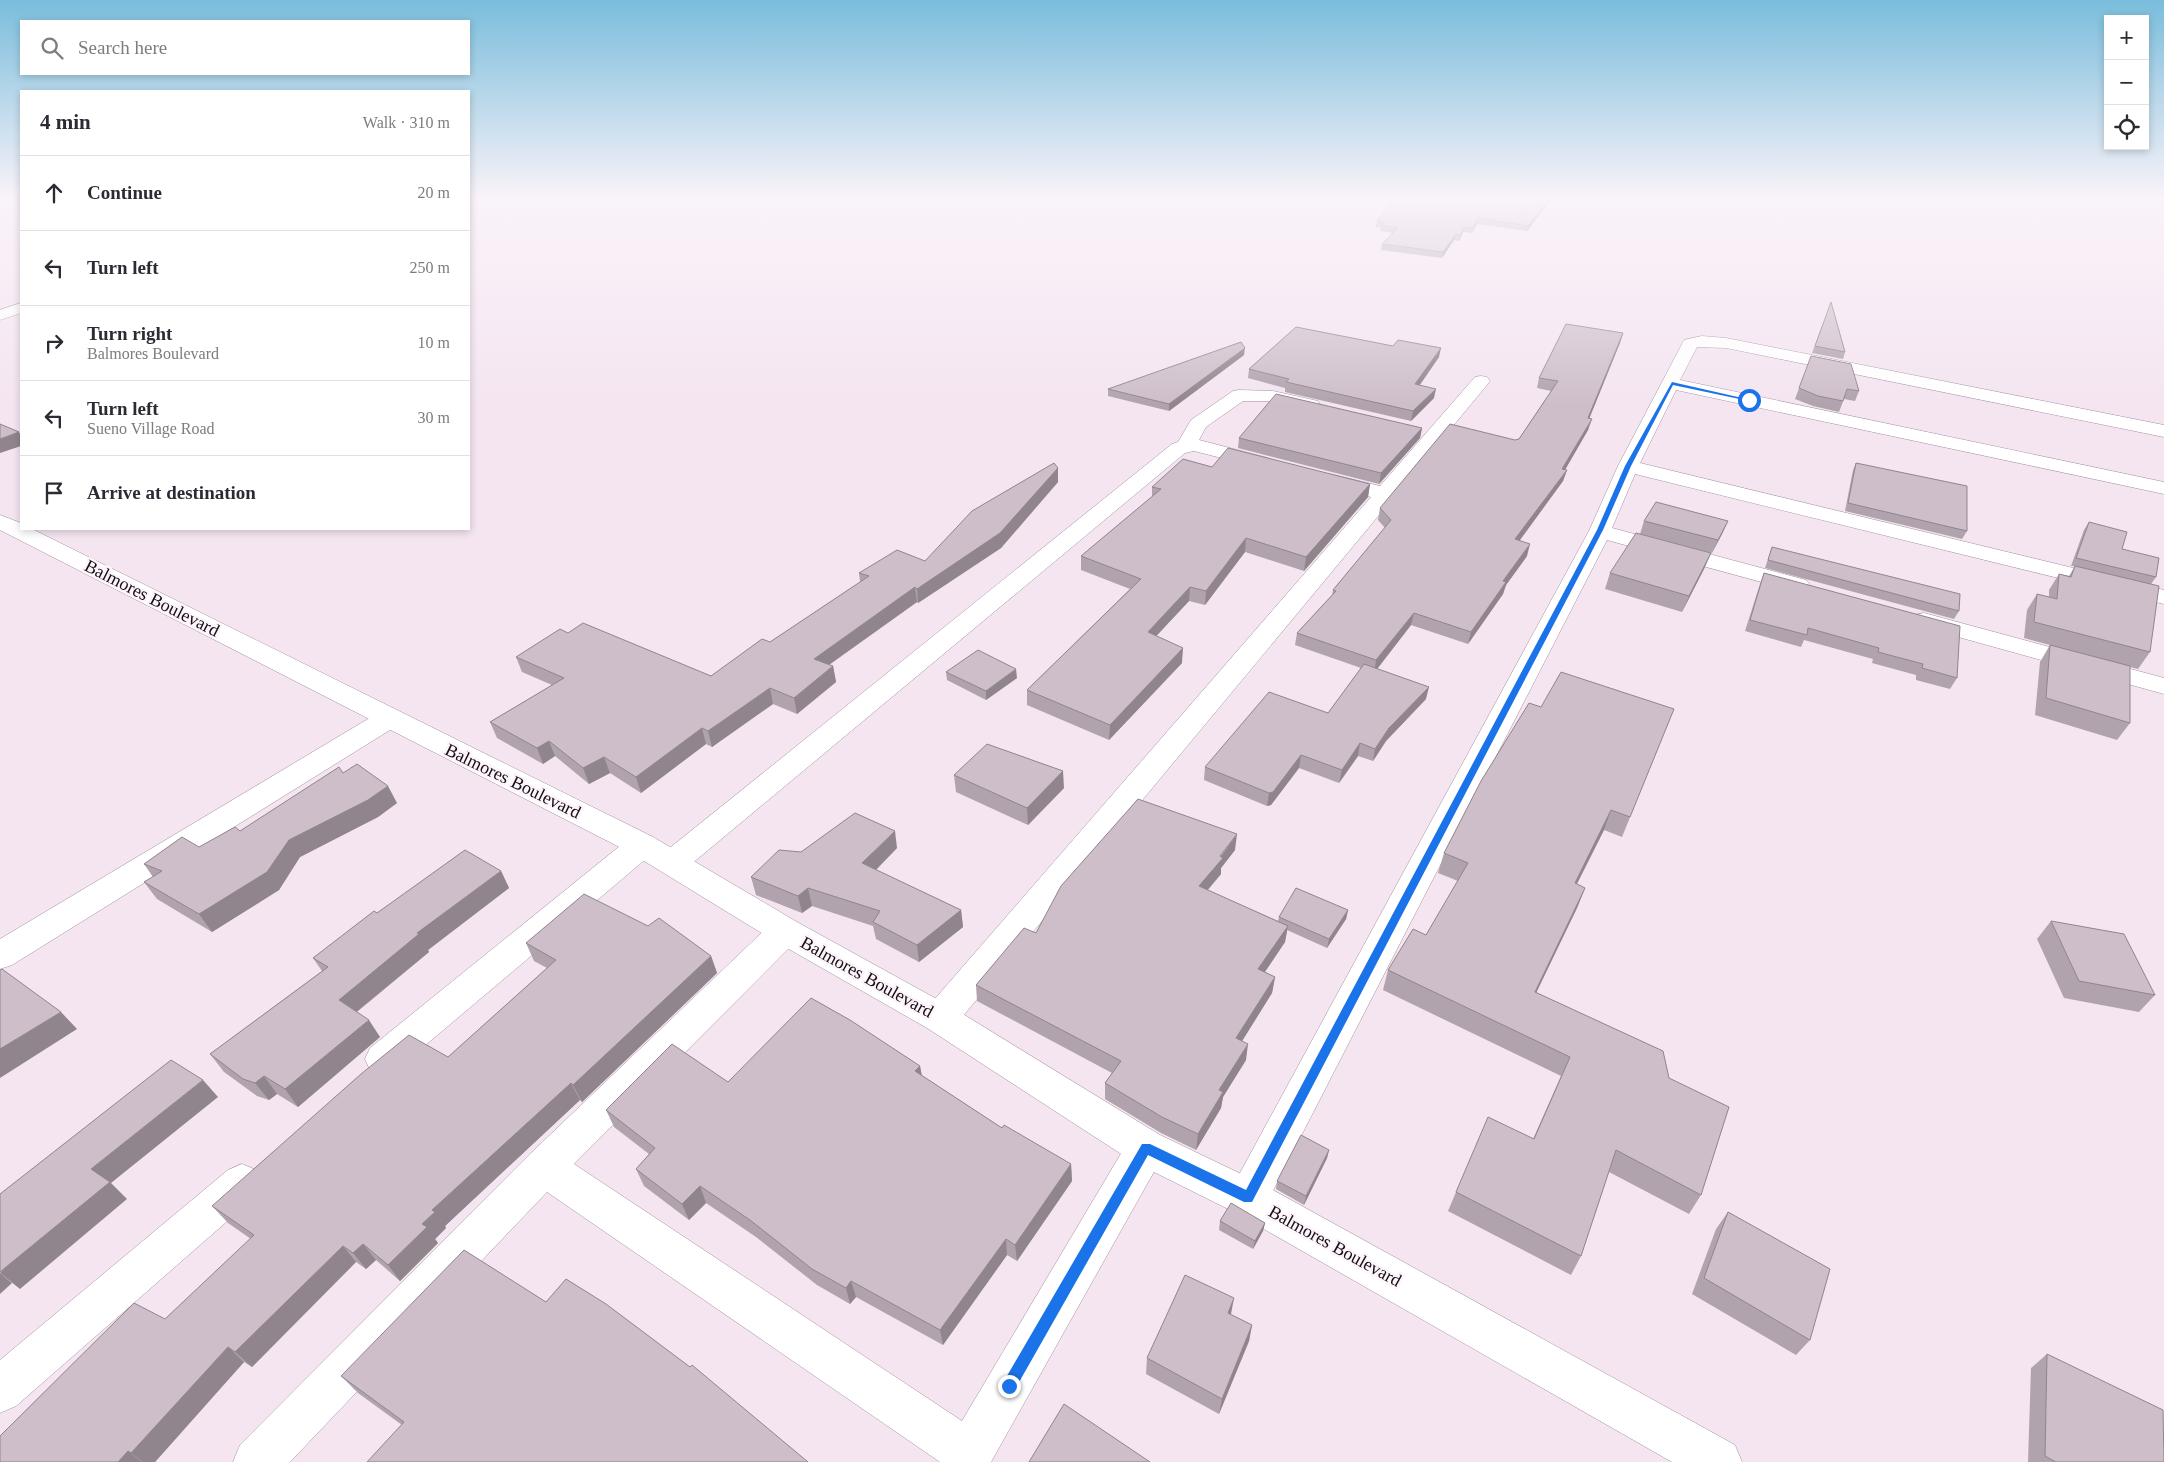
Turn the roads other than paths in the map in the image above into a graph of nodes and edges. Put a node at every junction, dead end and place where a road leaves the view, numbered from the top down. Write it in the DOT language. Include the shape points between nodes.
graph roads {
  1 [pos="20,308"];
  2 [pos="0,315"];
  3 [pos="1481,382"];
  4 [pos="1672,384"];
  5 [pos="1331,409"];
  6 [pos="2164,431"];
  7 [pos="1186,446"];
  8 [pos="1628,466"];
  9 [pos="1281,467"];
  10 [pos="1310,474"];
  11 [pos="2164,488"];
  12 [pos="1386,494"];
  13 [pos="0,521"];
  14 [pos="1600,530"];
  15 [pos="1819,591"];
  16 [pos="2164,597"];
  17 [pos="1904,614"];
  18 [pos="2164,686"];
  19 [pos="388,718"];
  20 [pos="657,854"];
  21 [pos="785,931"];
  22 [pos="0,956"];
  23 [pos="940,1018"];
  24 [pos="358,1079"];
  25 [pos="1146,1148"];
  26 [pos="266,1162"];
  27 [pos="544,1167"];
  28 [pos="1248,1198"];
  29 [pos="0,1390"];
  30 [pos="967,1458"];
  31 [pos="267,1459"];
  32 [pos="1718,1462"];
  1 -- 2 [label="street"];
  3 -- 12 [label="street" via="1427,432"];
  4 -- 6 [label="street" via="1690,344 1711,341"];
  4 -- 8 [label="street"];
  4 -- 11 [label="street"];
  5 -- 7 [label="street" via="1273,396 1239,395 1198,424"];
  7 -- 9 [label="street" via="1205,447"];
  7 -- 20 [label="street" via="1179,448"];
  8 -- 14 [label="street"];
  8 -- 16 [label="street"];
  10 -- 12 [label="street"];
  12 -- 23 [label="street"];
  13 -- 19 [label="street, Balmores Boulevard"];
  14 -- 15 [label="street"];
  14 -- 28 [label="street"];
  17 -- 18 [label="street"];
  19 -- 20 [label="street, Balmores Boulevard"];
  19 -- 22 [label="street"];
  20 -- 21 [label="street, Balmores Boulevard"];
  20 -- 24 [label="street"];
  21 -- 23 [label="street, Balmores Boulevard"];
  21 -- 27 [label="street"];
  23 -- 25 [label="street, Balmores Boulevard"];
  25 -- 28 [label="street, Balmores Boulevard"];
  25 -- 30 [label="street"];
  26 -- 29 [label="street"];
  27 -- 30 [label="street"];
  27 -- 31 [label="street"];
  28 -- 32 [label="street, Balmores Boulevard"];
}
